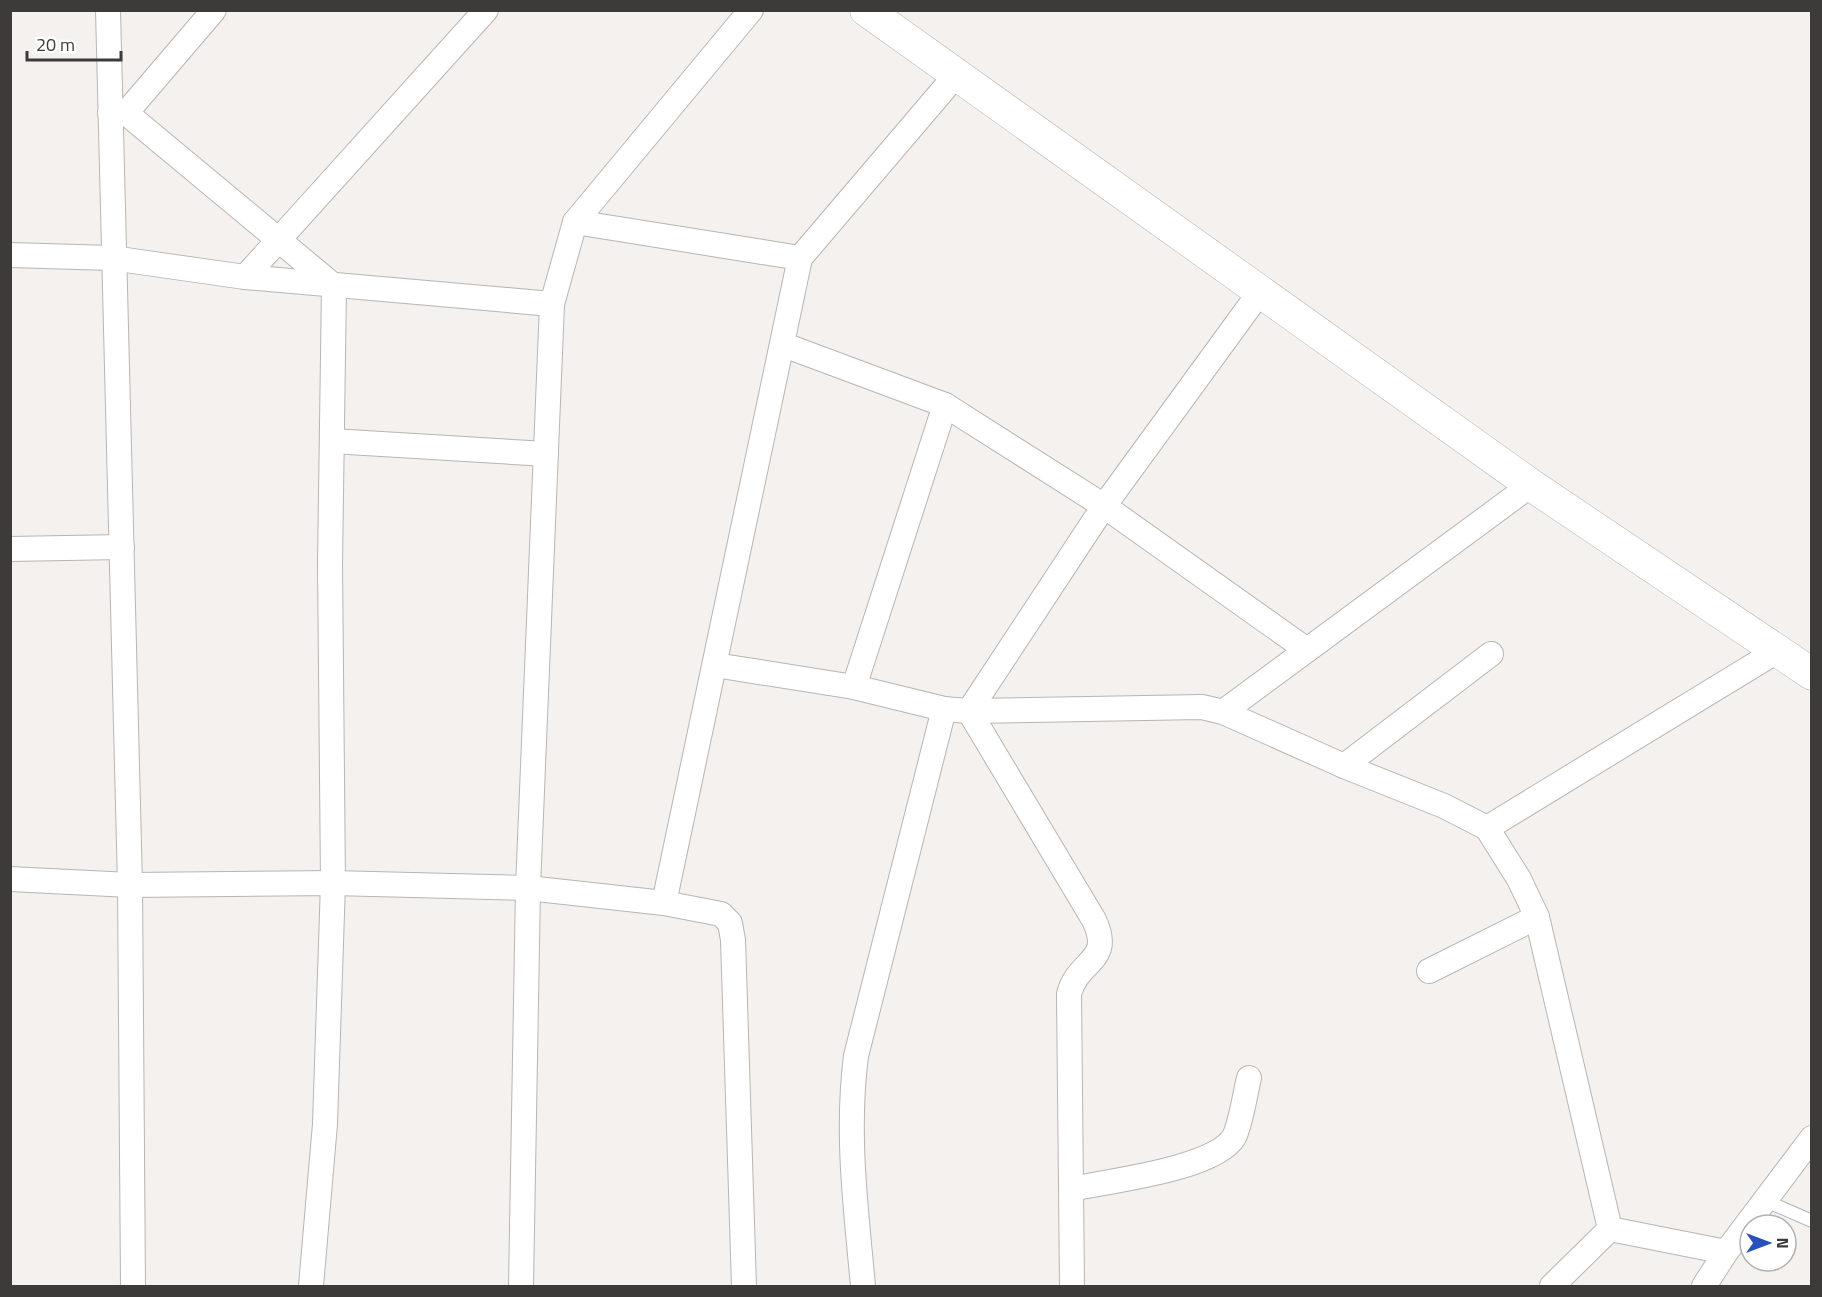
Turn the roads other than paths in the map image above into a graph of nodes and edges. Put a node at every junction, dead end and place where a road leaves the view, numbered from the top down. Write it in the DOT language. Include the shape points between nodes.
graph roads {
  1 [pos="108,10"];
  2 [pos="214,10"];
  3 [pos="486,10"];
  4 [pos="751,10"];
  5 [pos="866,10"];
  6 [pos="956,75"];
  7 [pos="118,113"];
  8 [pos="575,222"];
  9 [pos="280,239"];
  10 [pos="10,255"];
  11 [pos="112,258"];
  12 [pos="800,258"];
  13 [pos="245,278"];
  14 [pos="334,286"];
  15 [pos="1260,292"];
  16 [pos="552,304"];
  17 [pos="784,345"];
  18 [pos="945,405"];
  19 [pos="332,441"];
  20 [pos="546,454"];
  21 [pos="1531,485"];
  22 [pos="1104,506"];
  23 [pos="122,547"];
  24 [pos="10,549"];
  25 [pos="1307,650"];
  26 [pos="1777,651"];
  27 [pos="1491,654"];
  28 [pos="715,666"];
  29 [pos="1812,674"];
  30 [pos="854,687"];
  31 [pos="944,708"];
  32 [pos="969,711"];
  33 [pos="1223,712"];
  34 [pos="1344,766"];
  35 [pos="1487,828"];
  36 [pos="10,879"];
  37 [pos="333,883"];
  38 [pos="130,885"];
  39 [pos="528,888"];
  40 [pos="664,903"];
  41 [pos="1536,917"];
  42 [pos="1430,971"];
  43 [pos="1249,1078"];
  44 [pos="1812,1138"];
  45 [pos="1072,1189"];
  46 [pos="1766,1201"];
  47 [pos="1812,1221"];
  48 [pos="1610,1229"];
  49 [pos="1726,1252"];
  50 [pos="133,1287"];
  51 [pos="312,1287"];
  52 [pos="521,1287"];
  53 [pos="744,1287"];
  54 [pos="863,1287"];
  55 [pos="1072,1287"];
  56 [pos="1552,1287"];
  57 [pos="1704,1287"];
  1 -- 7 [label="street"];
  2 -- 7 [label="street"];
  3 -- 9 [label="street"];
  4 -- 8 [label="street"];
  5 -- 6 [label="street"];
  6 -- 12 [label="street"];
  6 -- 15 [label="street"];
  7 -- 9 [label="street"];
  7 -- 11 [label="street"];
  8 -- 12 [label="street"];
  8 -- 16 [label="street"];
  9 -- 13 [label="street"];
  9 -- 14 [label="street"];
  10 -- 11 [label="street"];
  11 -- 13 [label="street"];
  11 -- 23 [label="street"];
  12 -- 17 [label="street"];
  13 -- 14 [label="street"];
  14 -- 16 [label="street"];
  14 -- 19 [label="street"];
  15 -- 21 [label="street"];
  15 -- 22 [label="street"];
  16 -- 20 [label="street"];
  17 -- 18 [label="street"];
  17 -- 28 [label="street"];
  18 -- 22 [label="street"];
  18 -- 30 [label="street"];
  19 -- 20 [label="street"];
  19 -- 37 [label="street"];
  20 -- 39 [label="street"];
  21 -- 25 [label="street"];
  21 -- 26 [label="street"];
  22 -- 25 [label="street"];
  22 -- 32 [label="street"];
  23 -- 24 [label="street"];
  23 -- 38 [label="street"];
  25 -- 33 [label="street"];
  26 -- 29 [label="street"];
  26 -- 35 [label="street"];
  27 -- 34 [label="street"];
  28 -- 30 [label="street"];
  28 -- 40 [label="street"];
  30 -- 31 [label="street"];
  31 -- 32 [label="street"];
  31 -- 54 [label="street" via="856,1056 851,1148"];
  32 -- 33 [label="street" via="1202,707"];
  32 -- 45 [label="street" via="1100,933 1098,956 1072,981 1069,994"];
  33 -- 34 [label="street"];
  34 -- 35 [label="street" via="1444,806"];
  35 -- 41 [label="street" via="1519,879"];
  36 -- 38 [label="street"];
  37 -- 38 [label="street"];
  37 -- 39 [label="street"];
  37 -- 51 [label="street" via="325,1124"];
  38 -- 50 [label="street"];
  39 -- 40 [label="street"];
  39 -- 52 [label="street"];
  40 -- 53 [label="street" via="721,914 730,923"];
  41 -- 42 [label="street"];
  41 -- 48 [label="street"];
  43 -- 45 [label="street" via="1234,1137 1220,1150 1201,1161"];
  44 -- 46 [label="street"];
  45 -- 55 [label="street"];
  46 -- 47 [label="lane"];
  46 -- 49 [label="street"];
  48 -- 49 [label="street"];
  48 -- 56 [label="street"];
  49 -- 57 [label="street"];
}
